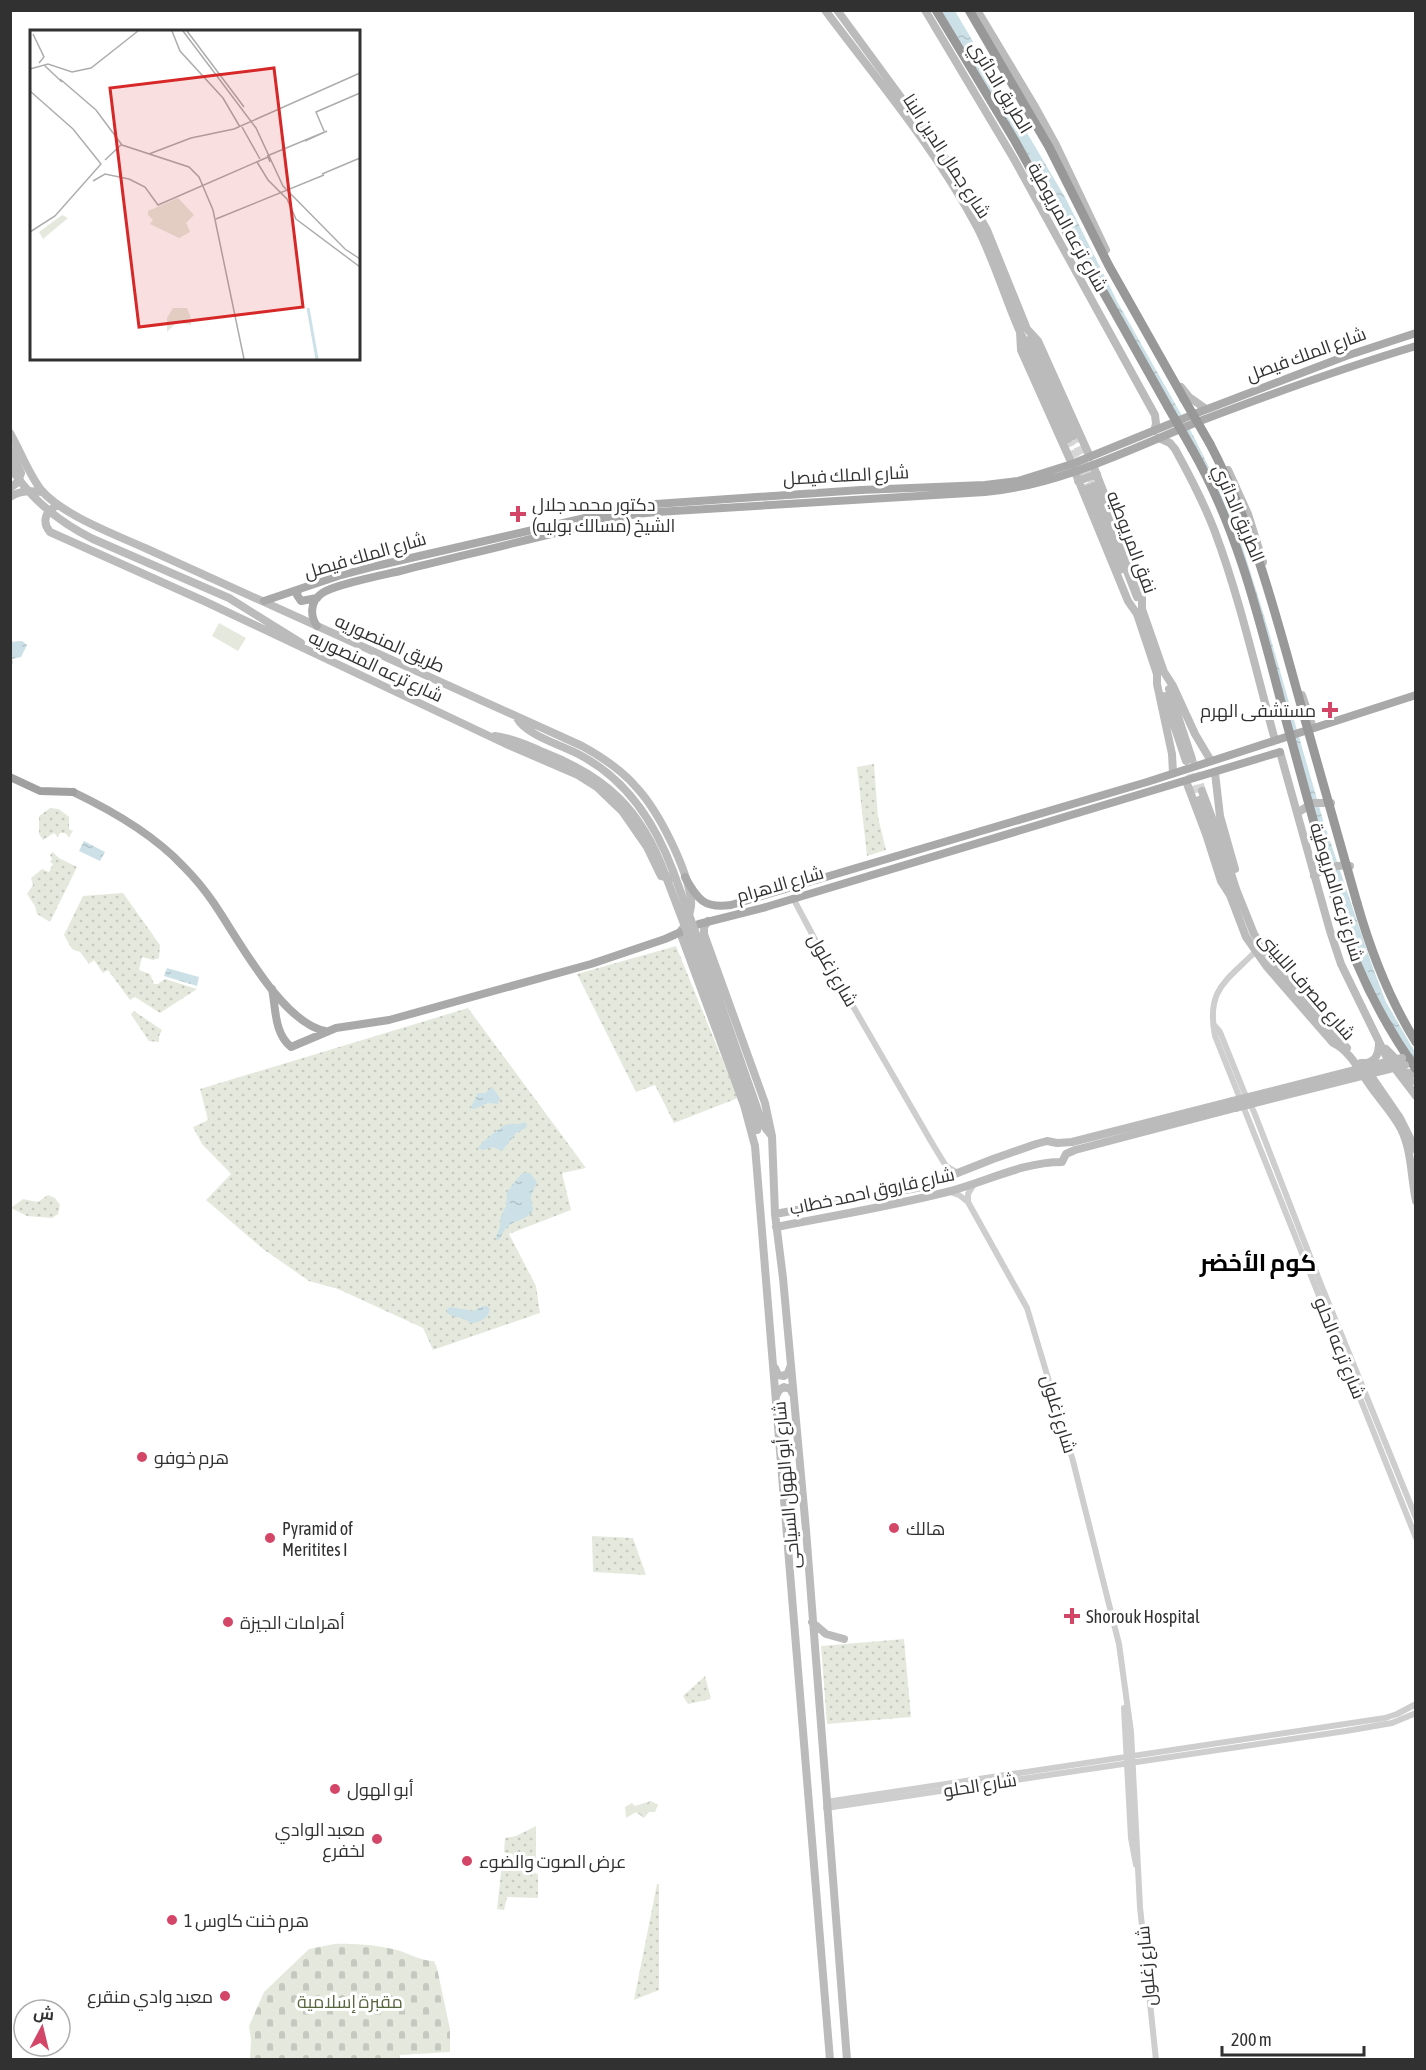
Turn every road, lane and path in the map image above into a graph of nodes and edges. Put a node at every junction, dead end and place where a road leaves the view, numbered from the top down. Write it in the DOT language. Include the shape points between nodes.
graph roads {
  1 [pos="827,10"];
  2 [pos="835,10"];
  3 [pos="925,10"];
  4 [pos="936,10"];
  5 [pos="969,10"];
  6 [pos="977,10"];
  7 [pos="854,33"];
  8 [pos="846,39"];
  9 [pos="1023,330"];
  10 [pos="1416,333"];
  11 [pos="1416,346"];
  12 [pos="1203,416"];
  13 [pos="10,433"];
  14 [pos="1156,435"];
  15 [pos="1071,437"];
  16 [pos="10,450"];
  17 [pos="10,465"];
  18 [pos="1093,465"];
  19 [pos="1075,472"];
  20 [pos="1091,487"];
  21 [pos="10,488"];
  22 [pos="43,492"];
  23 [pos="10,497"];
  24 [pos="790,499"];
  25 [pos="60,506"];
  26 [pos="298,591"];
  27 [pos="316,598"];
  28 [pos="264,602"];
  29 [pos="1139,610"];
  30 [pos="317,626"];
  31 [pos="313,653"];
  32 [pos="1161,673"];
  33 [pos="1416,695"];
  34 [pos="516,717"];
  35 [pos="1311,728"];
  36 [pos="488,735"];
  37 [pos="1275,740"];
  38 [pos="1280,752"];
  39 [pos="1189,760"];
  40 [pos="1211,761"];
  41 [pos="1173,773"];
  42 [pos="1215,773"];
  43 [pos="10,777"];
  44 [pos="1186,781"];
  45 [pos="73,792"];
  46 [pos="1199,792"];
  47 [pos="1297,813"];
  48 [pos="930,845"];
  49 [pos="909,851"];
  50 [pos="1347,855"];
  51 [pos="933,857"];
  52 [pos="913,862"];
  53 [pos="1311,866"];
  54 [pos="1350,866"];
  55 [pos="682,868"];
  56 [pos="1314,876"];
  57 [pos="685,878"];
  58 [pos="1233,892"];
  59 [pos="793,898"];
  60 [pos="708,921"];
  61 [pos="704,934"];
  62 [pos="681,935"];
  63 [pos="1255,952"];
  64 [pos="272,989"];
  65 [pos="1214,1024"];
  66 [pos="326,1031"];
  67 [pos="1416,1038"];
  68 [pos="1416,1042"];
  69 [pos="1380,1043"];
  70 [pos="1416,1055"];
  71 [pos="1416,1062"];
  72 [pos="1361,1063"];
  73 [pos="1416,1068"];
  74 [pos="1404,1072"];
  75 [pos="1416,1074"];
  76 [pos="1416,1085"];
  77 [pos="1416,1096"];
  78 [pos="1234,1104"];
  79 [pos="772,1136"];
  80 [pos="755,1146"];
  81 [pos="1416,1150"];
  82 [pos="946,1166"];
  83 [pos="959,1173"];
  84 [pos="945,1179"];
  85 [pos="974,1184"];
  86 [pos="948,1191"];
  87 [pos="1416,1201"];
  88 [pos="968,1202"];
  89 [pos="794,1210"];
  90 [pos="775,1214"];
  91 [pos="796,1223"];
  92 [pos="776,1227"];
  93 [pos="791,1363"];
  94 [pos="773,1364"];
  95 [pos="776,1396"];
  96 [pos="794,1396"];
  97 [pos="1416,1518"];
  98 [pos="1416,1538"];
  99 [pos="812,1622"];
  100 [pos="844,1640"];
  101 [pos="1416,1704"];
  102 [pos="1416,1713"];
  103 [pos="1130,1759"];
  104 [pos="826,1805"];
  105 [pos="837,1932"];
  106 [pos="821,1934"];
  107 [pos="830,2060"];
  108 [pos="847,2060"];
  109 [pos="1155,2060"];
  1 -- 2 [label="main road"];
  1 -- 8 [label="main road, شارع جمال الدين البنا"];
  2 -- 7 [label="main road, شارع جمال الدين البنا"];
  3 -- 14 [label="main road, شارع ترعه المريوطية" via="1014,159 1040,214 1155,415"];
  4 -- 73 [label="highway, الطريق الدائري, bridge" via="1091,270 1222,507 1248,580 1349,946 1374,1002"];
  5 -- 68 [label="highway, الطريق الدائري, bridge" via="1049,147 1238,503 1264,576 1367,936 1389,992"];
  6 -- 12 [label="main road, شارع ترعه المريوطية" via="1051,135 1111,263 1154,341"];
  7 -- 8 [label="main road" via="845,28"];
  7 -- 9 [label="main road, شارع جمال الدين البنا" via="939,149 987,230"];
  8 -- 9 [label="main road, شارع جمال الدين البنا" via="910,123 963,202"];
  9 -- 15 [label="main road"];
  9 -- 18 [label="main road, شارع جمال الدين البنا" via="1038,341"];
  9 -- 19 [label="main road, شارع جمال الدين البنا" via="1021,350"];
  10 -- 12 [label="main road, شارع الملك فيصل" via="1346,356"];
  11 -- 12 [label="main road, شارع الملك فيصل"];
  12 -- 14 [label="main road, شارع الملك فيصل, bridge"];
  12 -- 35 [label="main road" via="1256,534"];
  13 -- 22 [label="main road, طريق المنصوريه"];
  14 -- 18 [label="main road, شارع الملك فيصل"];
  14 -- 37 [label="main road" via="1175,449 1214,531"];
  16 -- 21 [label="main road" via="21,473"];
  17 -- 31 [label="main road, bridge" via="35,499 66,524 229,598"];
  18 -- 19 [label="main road, شارع الملك فيصل"];
  18 -- 19 [label="main road"];
  18 -- 29 [label="main road, شارع جمال الدين البنا" via="1134,570 1142,596"];
  19 -- 24 [label="main road, شارع الملك فيصل" via="985,485"];
  19 -- 29 [label="main road, شارع جمال الدين البنا" via="1128,601"];
  20 -- 29 [label="main road, نفق المريوطيه"];
  22 -- 23 [label="main road" via="24,491"];
  22 -- 25 [label="main road, طريق المنصوريه"];
  24 -- 26 [label="main road, شارع الملك فيصل" via="668,502 620,508 376,566"];
  24 -- 27 [label="main road, شارع الملك فيصل" via="636,514 370,578 324,591"];
  25 -- 28 [label="main road, طريق المنصوريه" via="101,529"];
  25 -- 31 [label="main road, شارع ترعه المنصوريه" via="46,516 50,532"];
  26 -- 27 [label="main road" via="301,601"];
  26 -- 28 [label="main road, شارع الملك فيصل"];
  27 -- 30 [label="main road, شارع الملك فيصل" via="312,612"];
  28 -- 30 [label="main road, طريق المنصوريه"];
  29 -- 32 [label="main road"];
  30 -- 34 [label="main road, طريق المنصوريه"];
  31 -- 36 [label="main road, شارع ترعه المنصوريه"];
  32 -- 39 [label="main road"];
  32 -- 40 [label="main road" via="1173,686"];
  32 -- 41 [label="main road" via="1157,684"];
  33 -- 35 [label="main road, شارع الاهرام"];
  34 -- 55 [label="main road, طريق المنصوريه" via="596,754 632,782 659,819"];
  34 -- 79 [label="main road, bridge" via="525,728 607,772 651,824 685,902 763,1125"];
  35 -- 37 [label="main road, شارع الاهرام, bridge"];
  36 -- 55 [label="main road, شارع ترعه المنصوريه" via="560,766 597,787 630,820 661,876 675,877"];
  36 -- 80 [label="main road, bridge" via="512,739 581,768 612,791 641,824 659,857 752,1109 757,1128"];
  37 -- 40 [label="main road, شارع الاهرام"];
  38 -- 42 [label="main road, شارع الاهرام"];
  38 -- 47 [label="main road, شارع ترعه المريوطية"];
  40 -- 41 [label="main road, شارع الاهرام"];
  41 -- 48 [label="main road, شارع الاهرام"];
  42 -- 44 [label="main road, شارع الاهرام"];
  42 -- 58 [label="main road, شارع مصرف اللبينى" via="1220,816 1236,874"];
  43 -- 45 [label="highway" via="40,791"];
  44 -- 51 [label="main road, شارع الاهرام"];
  44 -- 58 [label="main road, شارع مصرف اللبينى" via="1221,881"];
  45 -- 64 [label="main road" via="137,828 178,861 213,902"];
  46 -- 58 [label="main road"];
  47 -- 50 [label="main road, شارع ترعه المريوطية, bridge" via="1313,803 1332,803"];
  47 -- 53 [label="main road, شارع ترعه المريوطية"];
  48 -- 49 [label="main road, شارع الاهرام"];
  48 -- 51 [label="main road"];
  49 -- 52 [label="main road" via="914,854"];
  49 -- 57 [label="main road, شارع الاهرام" via="720,907 695,896"];
  50 -- 53 [label="main road, bridge" via="1341,860"];
  50 -- 54 [label="main road, شارع ترعه المريوطية"];
  51 -- 52 [label="main road, شارع الاهرام"];
  52 -- 59 [label="main road, شارع الاهرام"];
  53 -- 56 [label="main road, شارع ترعه المريوطية"];
  54 -- 56 [label="main road, bridge" via="1342,865"];
  54 -- 67 [label="main road, شارع ترعه المريوطية" via="1380,967"];
  55 -- 57 [label="main road, طريق المنصوريه"];
  56 -- 69 [label="main road, شارع ترعه المريوطية" via="1341,964"];
  57 -- 62 [label="main road, طريق المنصوريه" via="692,905"];
  58 -- 63 [label="main road, شارع مصرف اللبينى" via="1239,923"];
  58 -- 72 [label="main road, شارع مصرف اللبينى" via="1254,934 1282,976"];
  59 -- 60 [label="main road, شارع الاهرام"];
  59 -- 82 [label="street, شارع زغلول"];
  60 -- 61 [label="main road"];
  60 -- 62 [label="main road, شارع الاهرام"];
  61 -- 62 [label="main road" via="697,931"];
  61 -- 79 [label="main road, شارع أبو الهول السياحى" via="765,1103"];
  62 -- 66 [label="main road, شارع الاهرام" via="389,1020"];
  62 -- 80 [label="main road, شارع أبو الهول السياحى" via="744,1105"];
  63 -- 65 [label="street, شارع ترعه الحلو" via="1217,992"];
  63 -- 87 [label="main road, شارع مصرف اللبينى" via="1333,1043 1359,1067 1401,1129 1411,1162"];
  64 -- 66 [label="main road" via="304,1022"];
  64 -- 66 [label="main road, شارع الاهرام" via="278,1029 291,1047"];
  65 -- 97 [label="street, شارع ترعه الحلو" via="1254,1112"];
  65 -- 98 [label="street, شارع ترعه الحلو" via="1224,1061"];
  69 -- 72 [label="main road" via="1375,1059"];
  69 -- 74 [label="main road"];
  69 -- 77 [label="main road, شارع ترعه المريوطية"];
  70 -- 78 [label="main road, bridge"];
  71 -- 78 [label="main road, bridge"];
  72 -- 81 [label="main road, شارع مصرف اللبينى" via="1400,1118"];
  74 -- 75 [label="main road"];
  74 -- 76 [label="main road"];
  78 -- 83 [label="main road, شارع فاروق احمد خطاب" via="1072,1142 1047,1141"];
  78 -- 85 [label="main road, شارع فاروق احمد خطاب" via="1071,1151 1063,1156 1062,1162 1031,1165"];
  79 -- 90 [label="main road, شارع أبو الهول السياحى"];
  80 -- 94 [label="main road, شارع أبو الهول السياحى"];
  82 -- 83 [label="street"];
  82 -- 84 [label="street"];
  83 -- 84 [label="main road, شارع فاروق احمد خطاب"];
  84 -- 89 [label="main road, شارع فاروق احمد خطاب" via="915,1189"];
  85 -- 86 [label="main road, شارع فاروق احمد خطاب"];
  85 -- 88 [label="street"];
  86 -- 88 [label="street"];
  86 -- 91 [label="main road, شارع فاروق احمد خطاب"];
  88 -- 103 [label="street, شارع زغلول" via="1027,1308 1073,1461 1117,1639"];
  89 -- 90 [label="main road, شارع فاروق احمد خطاب"];
  89 -- 91 [label="main road" via="792,1219"];
  90 -- 92 [label="main road, شارع أبو الهول السياحى"];
  91 -- 92 [label="main road, شارع فاروق احمد خطاب"];
  92 -- 93 [label="main road, شارع أبو الهول السياحى"];
  93 -- 94 [label="main road" via="784,1376 777,1373"];
  93 -- 96 [label="main road, شارع أبو الهول السياحى"];
  94 -- 95 [label="main road, شارع أبو الهول السياحى"];
  95 -- 96 [label="main road" via="784,1387"];
  95 -- 106 [label="main road, شارع أبو الهول السياحى"];
  96 -- 99 [label="main road, شارع أبو الهول السياحى"];
  99 -- 100 [label="main road" via="826,1634"];
  99 -- 104 [label="main road, شارع أبو الهول السياحى"];
  101 -- 103 [label="street" via="1385,1718"];
  102 -- 103 [label="street" via="1392,1723 1354,1730"];
  103 -- 104 [label="street, شارع الحلو"];
  103 -- 109 [label="street, شارع زغلول"];
  104 -- 105 [label="main road, شارع أبو الهول السياحى"];
  105 -- 106 [label="main road"];
  105 -- 108 [label="main road, شارع أبو الهول السياحى"];
  106 -- 107 [label="main road, شارع أبو الهول السياحى"];
}
